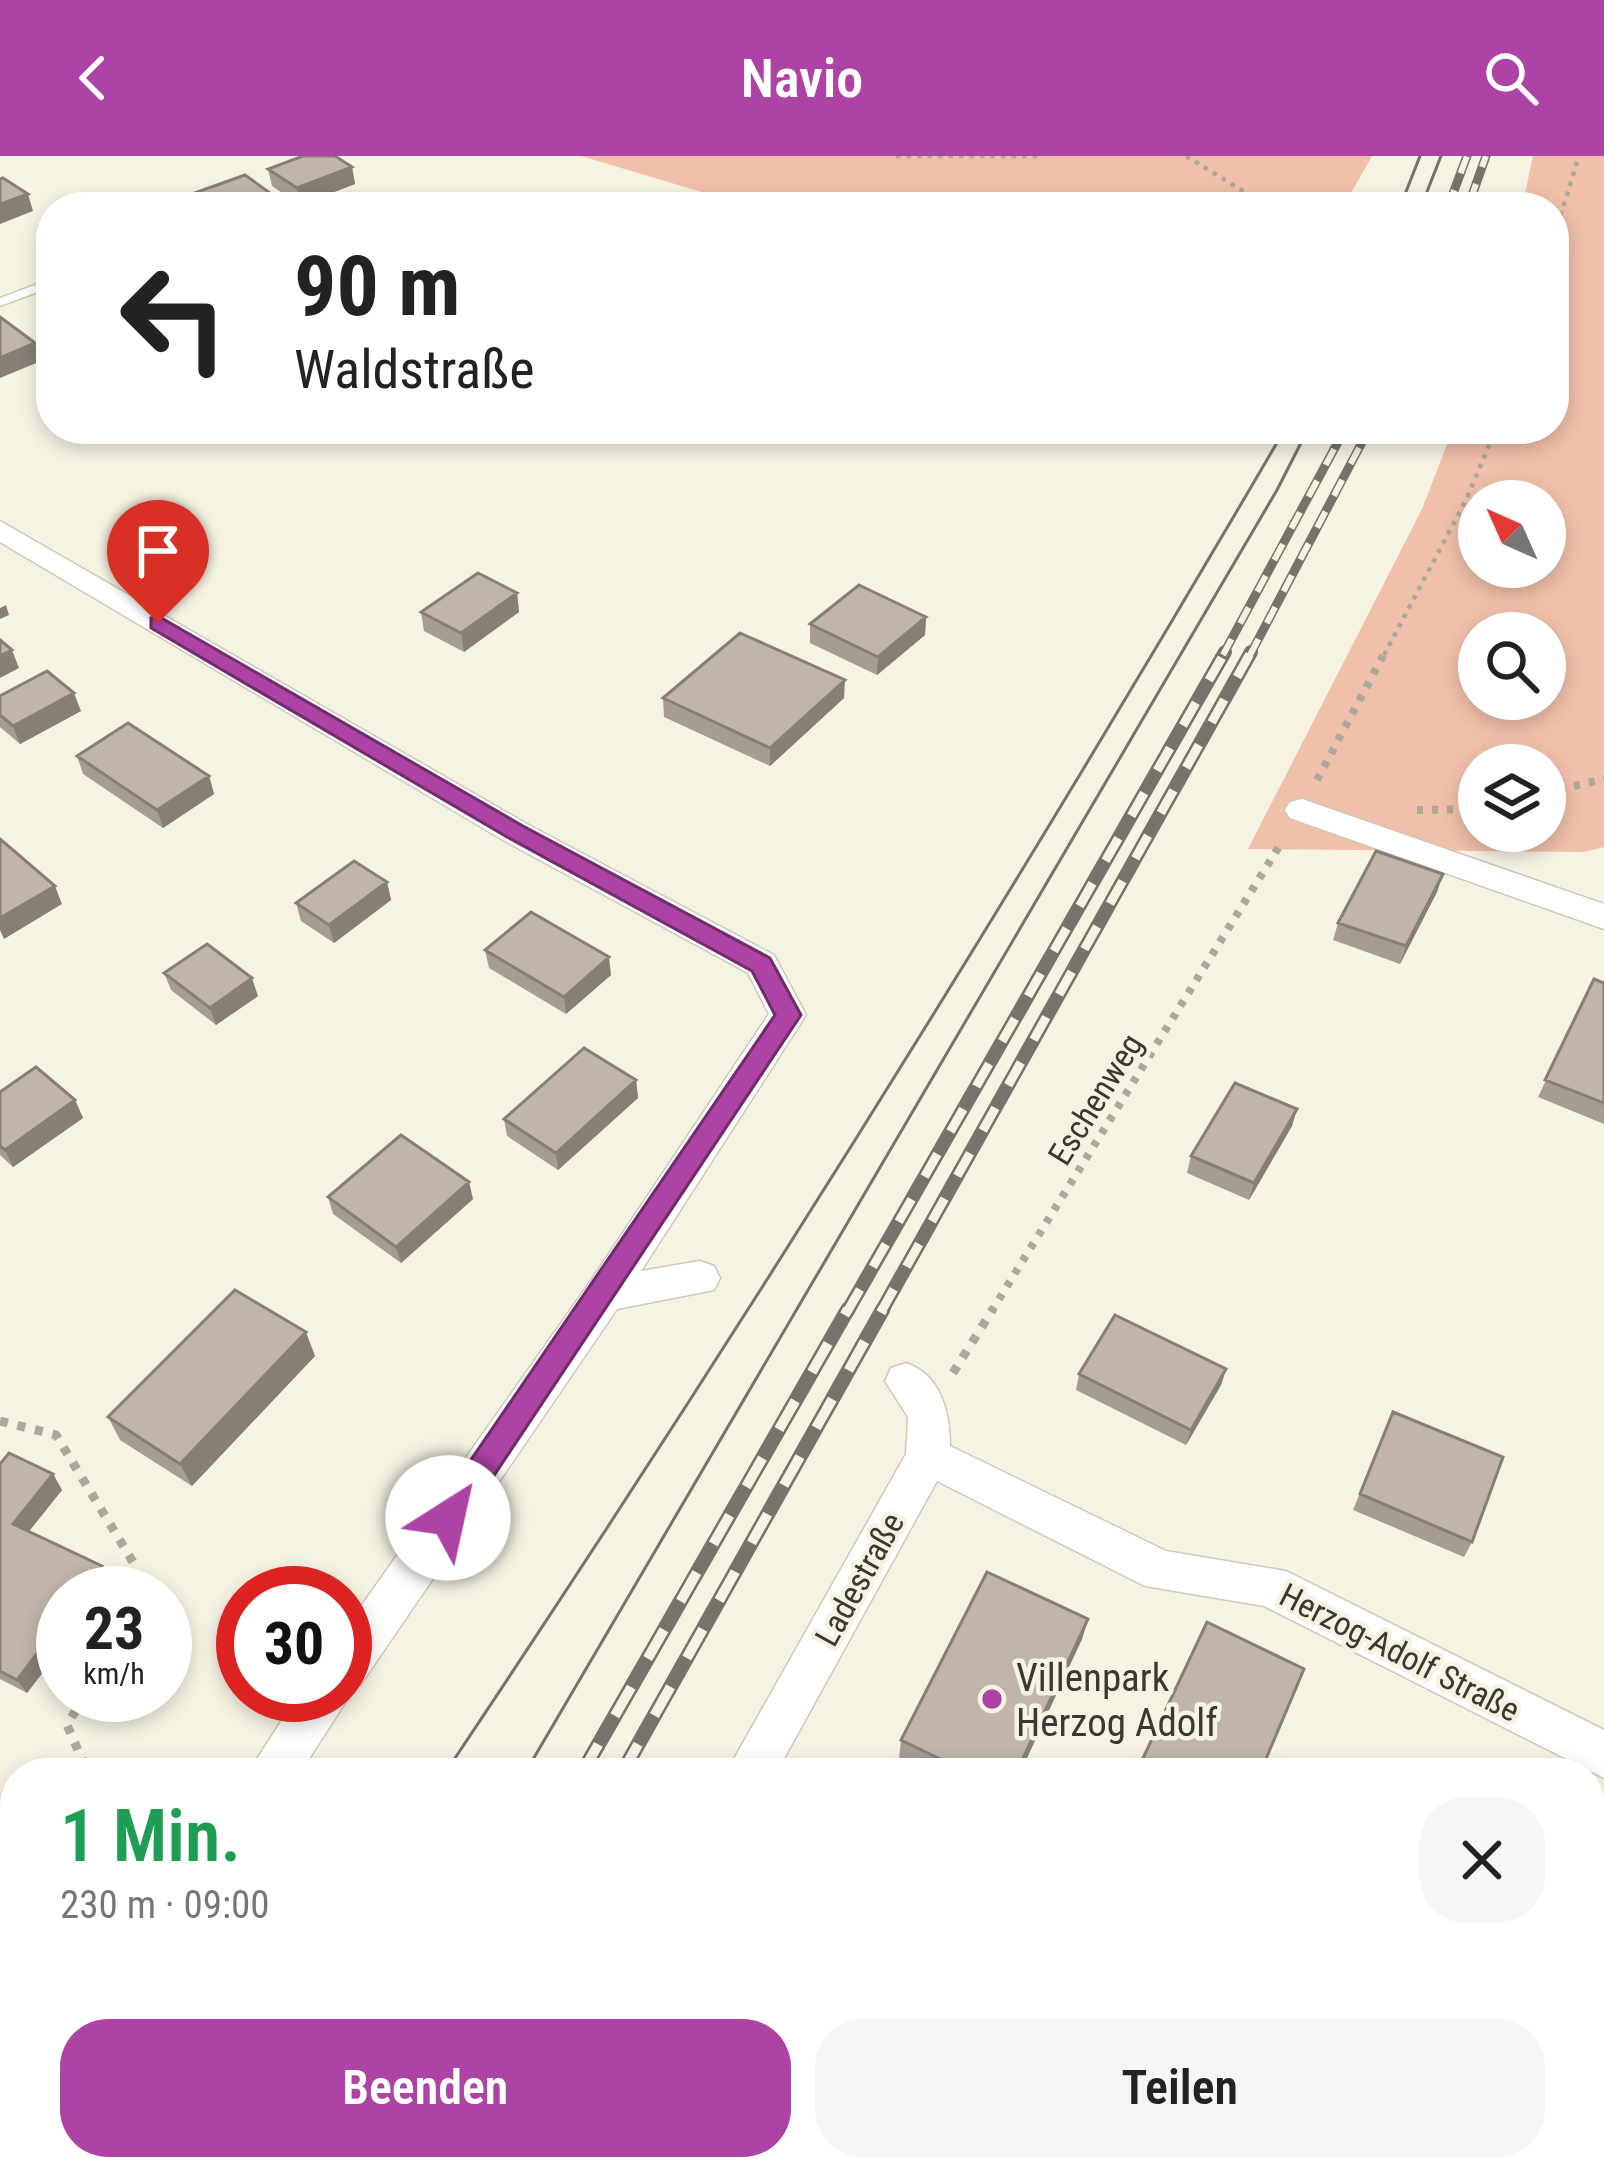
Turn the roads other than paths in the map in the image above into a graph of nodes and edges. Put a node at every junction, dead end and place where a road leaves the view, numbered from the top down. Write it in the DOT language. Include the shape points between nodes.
graph roads {
  1 [pos="36,289"];
  2 [pos="0,302"];
  3 [pos="0,530"];
  4 [pos="1302,810"];
  5 [pos="1604,917"];
  6 [pos="700,1278"];
  7 [pos="604,1294"];
  8 [pos="921,1417"];
  9 [pos="372,1628"];
  10 [pos="307,1722"];
  11 [pos="1604,1755"];
  12 [pos="282,1758"];
  13 [pos="757,1758"];
  1 -- 2 [label="lane"];
  3 -- 7 [label="street" via="515,832 761,964 788,1015"];
  4 -- 5 [label="street"];
  6 -- 7 [label="street"];
  7 -- 9 [label="street"];
  8 -- 11 [label="street, Herzog-Adolf Straße" via="1161,1571 1270,1586"];
  8 -- 13 [label="street, Ladestraße"];
  10 -- 12 [label="street"];
}
